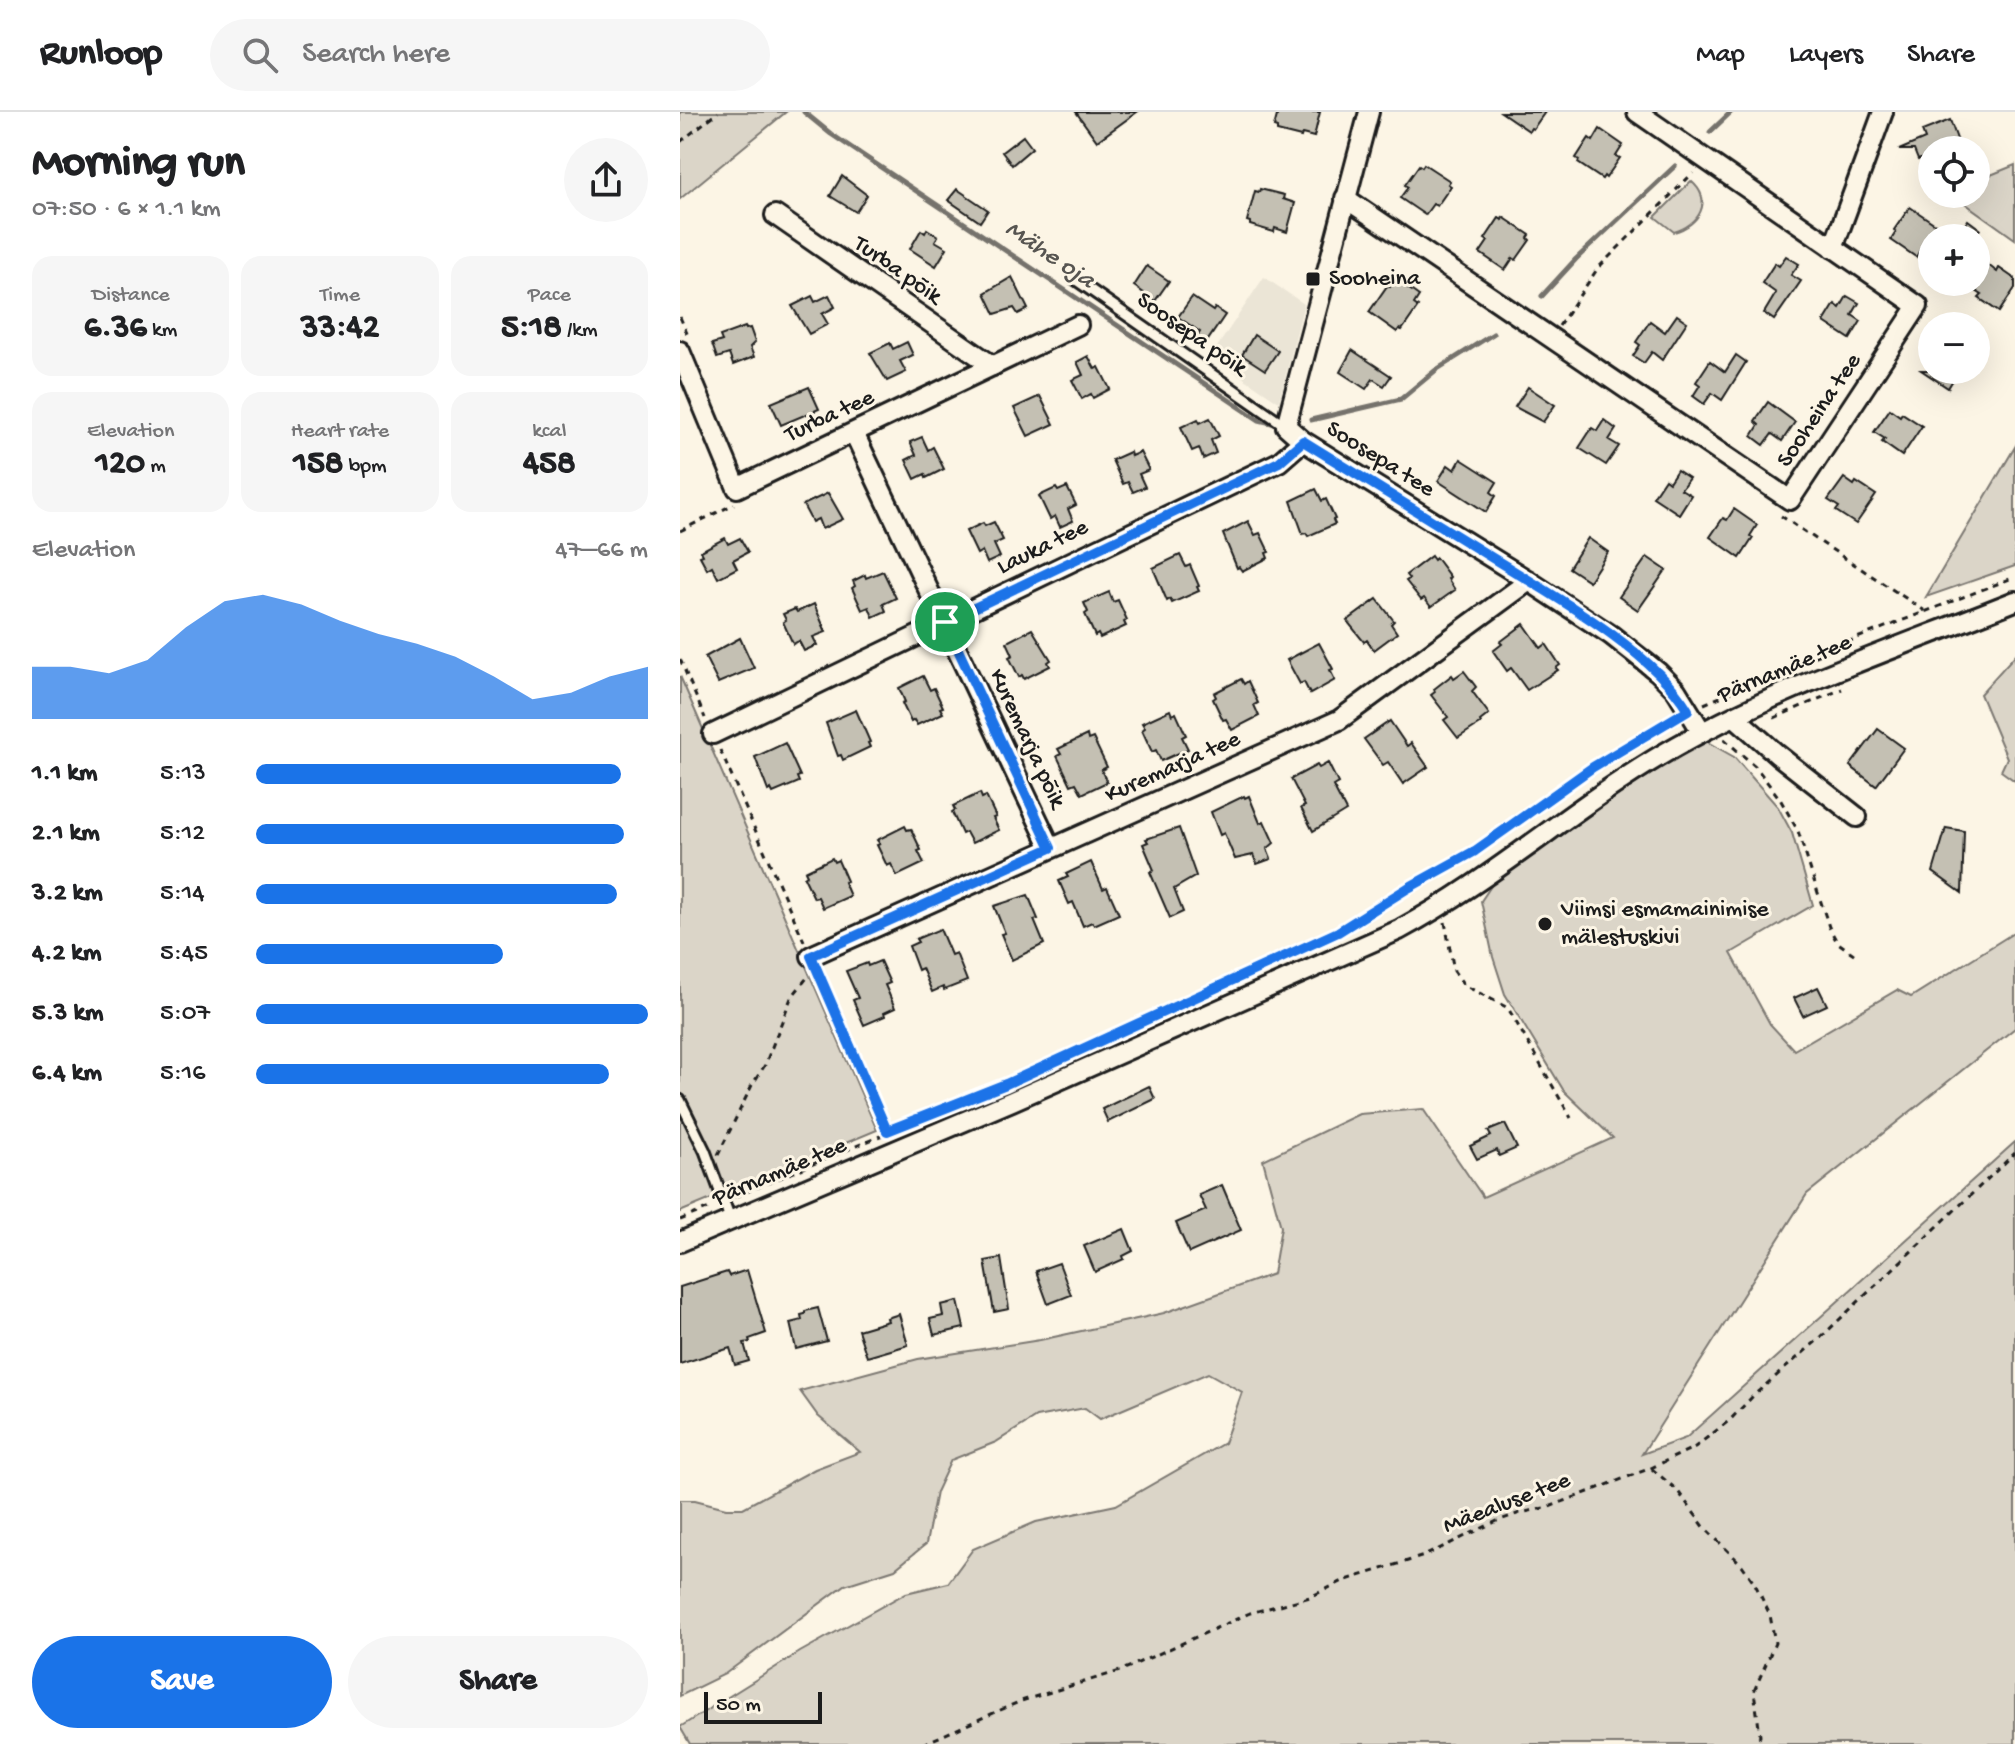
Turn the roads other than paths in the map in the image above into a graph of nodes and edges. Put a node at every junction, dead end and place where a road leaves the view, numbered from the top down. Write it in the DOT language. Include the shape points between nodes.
graph roads {
  1 [pos="1369,112"];
  2 [pos="1637,112"];
  3 [pos="1883,112"];
  4 [pos="1345,198"];
  5 [pos="775,215"];
  6 [pos="1833,248"];
  7 [pos="1072,277"];
  8 [pos="1078,325"];
  9 [pos="680,351"];
  10 [pos="993,366"];
  11 [pos="1286,426"];
  12 [pos="854,433"];
  13 [pos="1303,441"];
  14 [pos="1529,581"];
  15 [pos="2015,601"];
  16 [pos="945,622"];
  17 [pos="1741,723"];
  18 [pos="1709,729"];
  19 [pos="713,734"];
  20 [pos="1857,817"];
  21 [pos="1051,848"];
  22 [pos="813,962"];
  23 [pos="680,1100"];
  24 [pos="731,1221"];
  25 [pos="680,1242"];
  1 -- 4 [label="street"];
  2 -- 6 [label="street, Sooheina tee"];
  3 -- 6 [label="street"];
  4 -- 6 [label="street, Sooheina tee" via="1790,500 1918,306"];
  4 -- 11 [label="street"];
  5 -- 10 [label="street, Turba põik"];
  7 -- 11 [label="lane, Soosepa põik"];
  8 -- 10 [label="street, Turba tee"];
  9 -- 12 [label="street, Turba tee" via="737,488"];
  10 -- 12 [label="street, Turba tee"];
  11 -- 13 [label="street, Soosepa tee"];
  12 -- 16 [label="street, Kuremarja põik"];
  13 -- 14 [label="street, Soosepa tee"];
  13 -- 16 [label="street, Lauka tee" via="1279,462"];
  14 -- 18 [label="street, Soosepa tee" via="1658,672"];
  14 -- 21 [label="street, Kuremarja tee" via="1339,720"];
  15 -- 17 [label="street, Pärnamäe tee"];
  16 -- 19 [label="street, Lauka tee"];
  16 -- 21 [label="street, Kuremarja põik"];
  17 -- 18 [label="street, Pärnamäe tee"];
  17 -- 20 [label="street"];
  18 -- 24 [label="street, Pärnamäe tee" via="1613,785 1442,906 1335,959"];
  21 -- 22 [label="street, Kuremarja tee"];
  23 -- 24 [label="lane"];
  24 -- 25 [label="street, Pärnamäe tee"];
}
